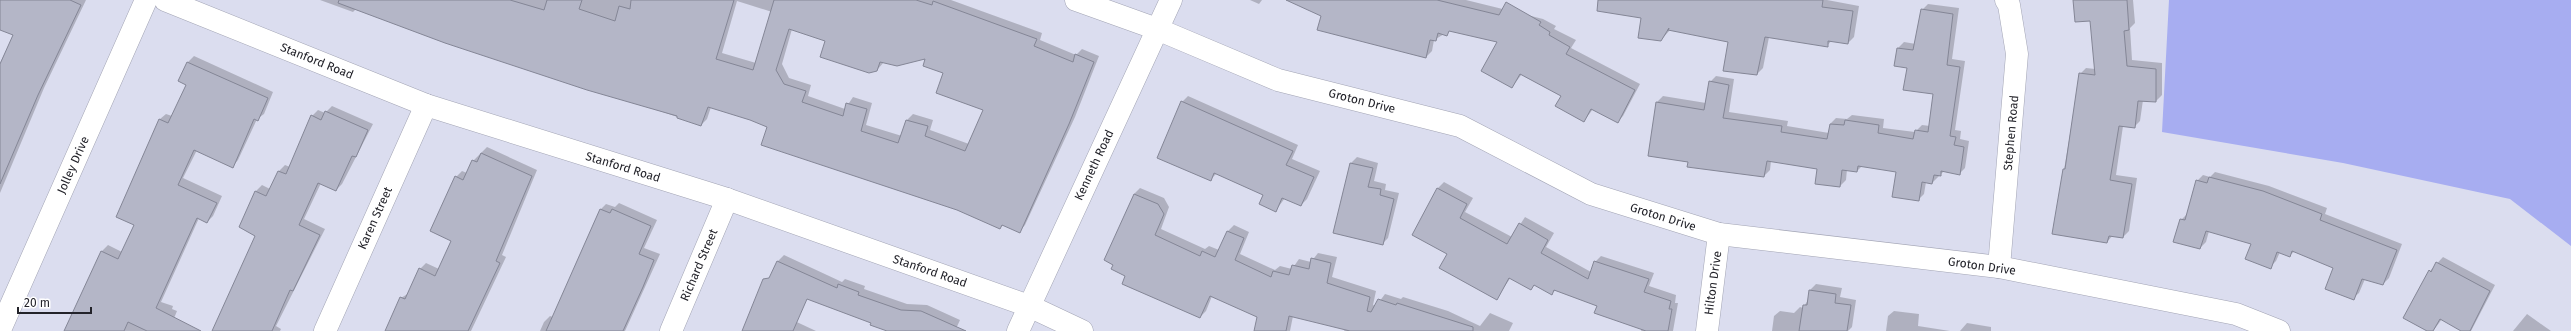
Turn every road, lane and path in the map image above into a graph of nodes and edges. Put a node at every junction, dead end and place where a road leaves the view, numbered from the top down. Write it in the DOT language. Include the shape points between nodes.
graph roads {
  1 [pos="146,0"];
  2 [pos="165,0"];
  3 [pos="1076,0"];
  4 [pos="1171,0"];
  5 [pos="2006,0"];
  6 [pos="1157,29"];
  7 [pos="426,106"];
  8 [pos="727,199"];
  9 [pos="1719,234"];
  10 [pos="1999,267"];
  11 [pos="1029,306"];
  12 [pos="0,330"];
  13 [pos="325,331"];
  14 [pos="671,331"];
  15 [pos="1018,331"];
  16 [pos="1082,331"];
  17 [pos="1707,331"];
  18 [pos="2279,331"];
  1 -- 12 [label="street, Jolley Drive"];
  2 -- 7 [label="street, Stanford Road"];
  3 -- 6 [label="street, Groton Drive"];
  4 -- 6 [label="street, Kenneth Road"];
  5 -- 10 [label="street, Stephen Road" via="2017,54"];
  6 -- 9 [label="street, Groton Drive" via="1278,80 1460,126 1591,194"];
  6 -- 11 [label="street, Kenneth Road"];
  7 -- 8 [label="street, Stanford Road"];
  7 -- 13 [label="street, Karen Street"];
  8 -- 11 [label="street, Stanford Road"];
  8 -- 14 [label="street, Richard Street"];
  9 -- 10 [label="street, Groton Drive"];
  9 -- 17 [label="street, Hilton Drive"];
  10 -- 18 [label="street, Groton Drive" via="2236,314"];
  11 -- 15 [label="street, Kenneth Road"];
  11 -- 16 [label="street, Stanford Road"];
}
